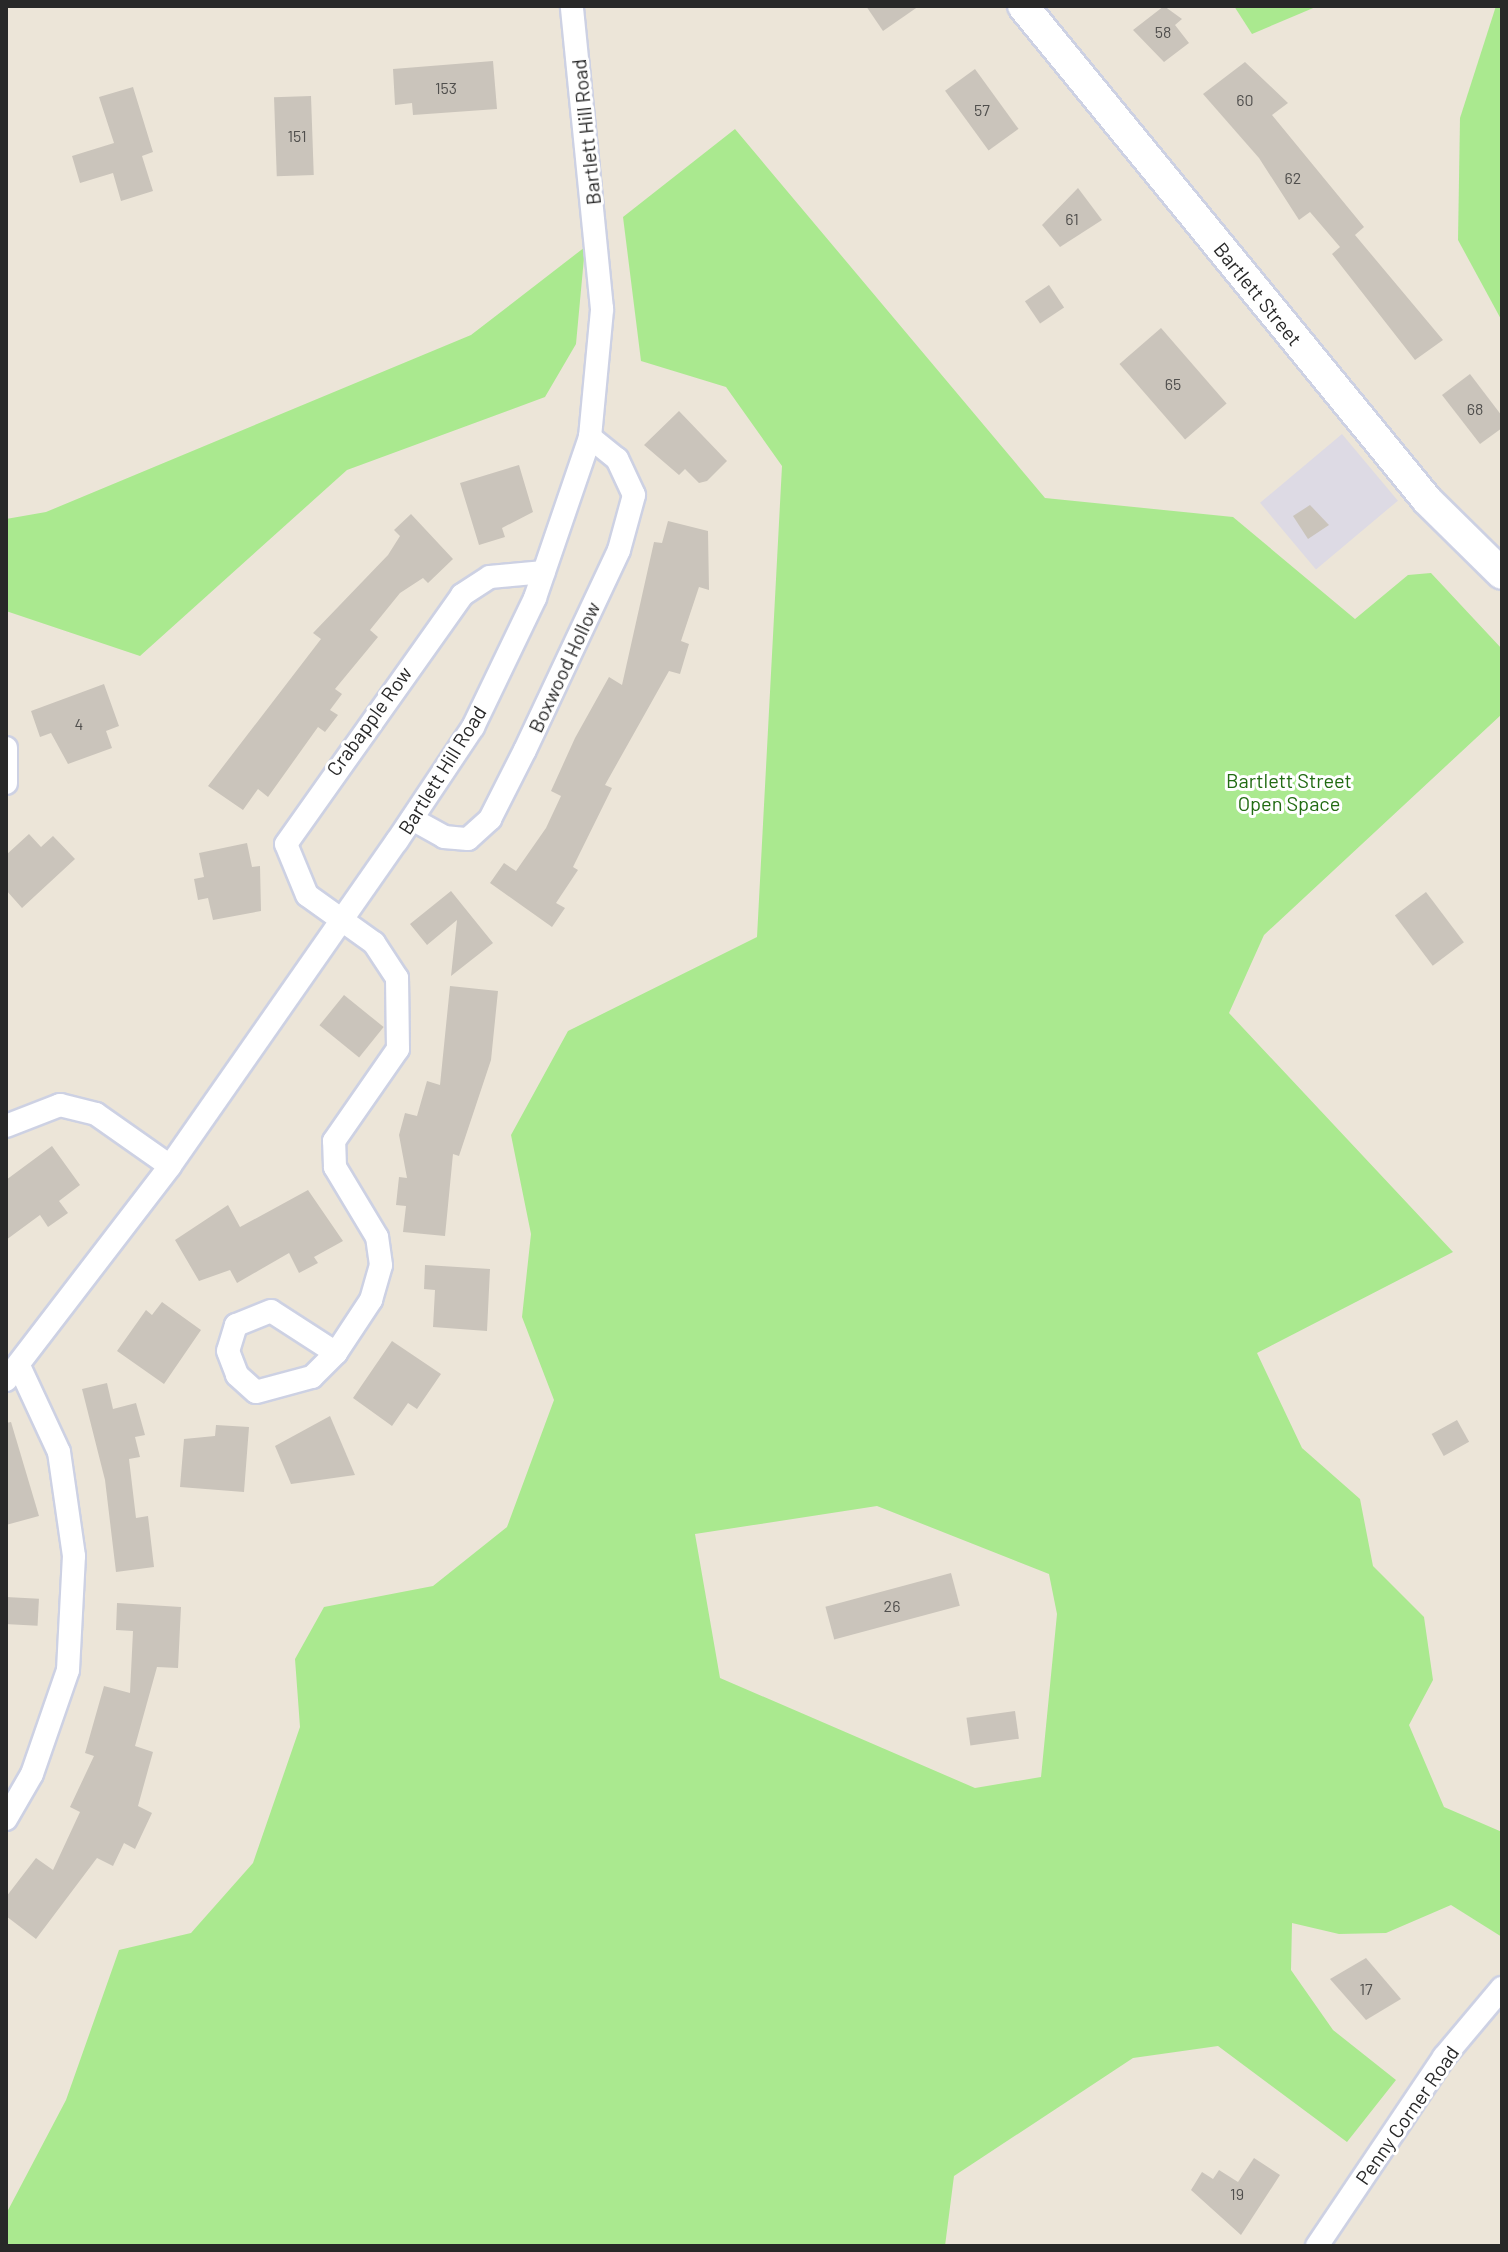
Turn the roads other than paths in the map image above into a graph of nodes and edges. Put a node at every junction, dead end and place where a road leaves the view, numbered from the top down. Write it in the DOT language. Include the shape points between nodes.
graph roads {
  1 [pos="572,6"];
  2 [pos="1023,6"];
  3 [pos="590,437"];
  4 [pos="544,572"];
  5 [pos="1502,574"];
  6 [pos="6,748"];
  7 [pos="6,783"];
  8 [pos="412,819"];
  9 [pos="341,916"];
  10 [pos="6,1126"];
  11 [pos="170,1166"];
  12 [pos="336,1353"];
  13 [pos="12,1373"];
  14 [pos="6,1819"];
  15 [pos="1502,1988"];
  16 [pos="1317,2246"];
  1 -- 3 [label="street, Bartlett Hill Road" via="602,309"];
  2 -- 5 [label="main road, Bartlett Street" via="1427,500"];
  3 -- 4 [label="street, Bartlett Hill Road"];
  3 -- 8 [label="street, Boxwood Hollow" via="617,459 634,495 612,564 490,819 468,839 444,837"];
  4 -- 8 [label="street, Bartlett Hill Road" via="473,727"];
  4 -- 9 [label="street, Crabapple Row" via="490,577 462,595 300,815 286,844 292,874 307,895"];
  6 -- 7 [label="street"];
  8 -- 9 [label="street, Bartlett Hill Road"];
  9 -- 11 [label="street, Bartlett Hill Road"];
  9 -- 12 [label="street, Crabapple Row" via="374,943 397,978 403,1017 398,1049 334,1141 335,1167 377,1237 381,1265 371,1300"];
  10 -- 11 [label="street" via="60,1105 96,1114"];
  11 -- 13 [label="street, Bartlett Hill Road"];
  12 -- 12 [label="street" via="292,1387 256,1392 237,1375 228,1339 236,1325 271,1311 305,1326"];
  13 -- 14 [label="street" via="59,1452 74,1556 68,1670 32,1774"];
  15 -- 16 [label="street, Penny Corner Road" via="1444,2057"];
}
